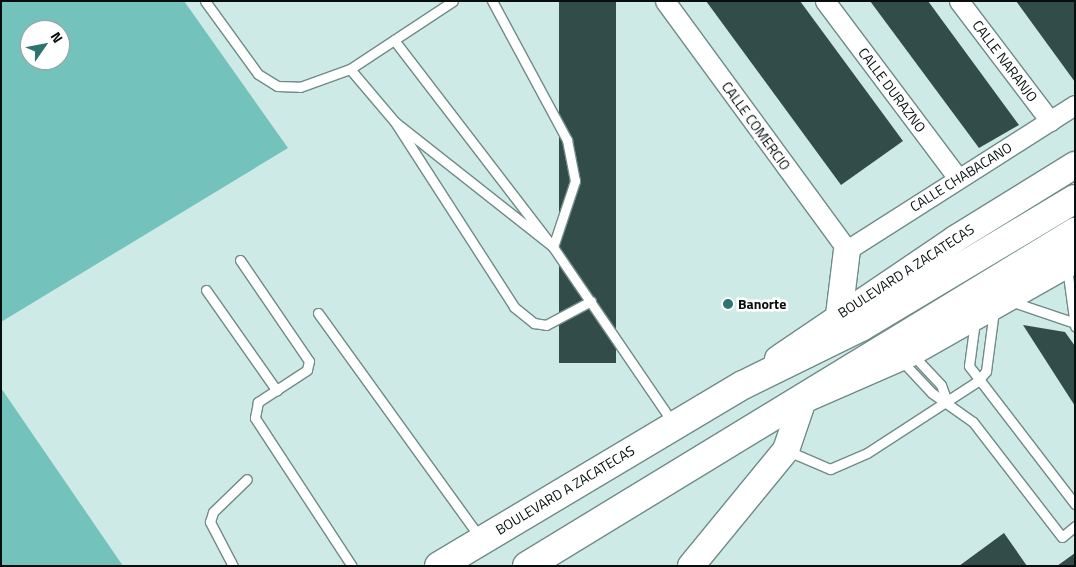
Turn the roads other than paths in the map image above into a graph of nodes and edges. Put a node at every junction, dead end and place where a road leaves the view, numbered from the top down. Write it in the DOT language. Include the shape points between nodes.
graph roads {
  1 [pos="205,1"];
  2 [pos="453,1"];
  3 [pos="492,1"];
  4 [pos="665,1"];
  5 [pos="825,1"];
  6 [pos="960,1"];
  7 [pos="394,40"];
  8 [pos="350,69"];
  9 [pos="1075,105"];
  10 [pos="1050,121"];
  11 [pos="395,122"];
  12 [pos="1075,165"];
  13 [pos="958,178"];
  14 [pos="1075,200"];
  15 [pos="1075,232"];
  16 [pos="552,247"];
  17 [pos="847,250"];
  18 [pos="240,260"];
  19 [pos="1071,262"];
  20 [pos="206,290"];
  21 [pos="591,301"];
  22 [pos="992,307"];
  23 [pos="318,313"];
  24 [pos="839,315"];
  25 [pos="1073,324"];
  26 [pos="905,356"];
  27 [pos="978,381"];
  28 [pos="742,385"];
  29 [pos="277,391"];
  30 [pos="946,399"];
  31 [pos="804,400"];
  32 [pos="674,425"];
  33 [pos="786,450"];
  34 [pos="247,480"];
  35 [pos="1075,504"];
  36 [pos="1075,526"];
  37 [pos="482,540"];
  38 [pos="542,560"];
  39 [pos="233,566"];
  40 [pos="352,566"];
  41 [pos="439,566"];
  42 [pos="691,566"];
  1 -- 8 [label="lane" via="258,74 277,86 300,86"];
  2 -- 7 [label="lane"];
  3 -- 16 [label="lane" via="568,140 575,181"];
  4 -- 17 [label="street, CALLE COMERCIO"];
  5 -- 13 [label="street, CALLE DURAZNO"];
  6 -- 10 [label="street, CALLE NARANJO"];
  7 -- 8 [label="lane"];
  7 -- 16 [label="lane"];
  8 -- 11 [label="lane"];
  9 -- 10 [label="street, CALLE CHABACANO"];
  10 -- 13 [label="street, CALLE CHABACANO"];
  11 -- 16 [label="lane"];
  11 -- 21 [label="lane" via="514,306 534,323 546,325"];
  12 -- 24 [label="main road, BOULEVARD A ZACATECAS"];
  13 -- 17 [label="street, CALLE CHABACANO"];
  14 -- 28 [label="main road, BOULEVARD A ZACATECAS" via="861,327"];
  15 -- 31 [label="main road"];
  16 -- 21 [label="lane"];
  17 -- 24 [label="main road"];
  18 -- 29 [label="lane" via="309,361 307,370"];
  19 -- 22 [label="main road"];
  19 -- 25 [label="lane"];
  20 -- 29 [label="lane"];
  21 -- 32 [label="lane"];
  22 -- 25 [label="lane"];
  22 -- 26 [label="main road"];
  22 -- 27 [label="lane" via="986,371"];
  22 -- 27 [label="lane" via="969,366"];
  23 -- 37 [label="lane"];
  24 -- 28 [label="main road, BOULEVARD A ZACATECAS"];
  26 -- 30 [label="lane" via="941,385"];
  26 -- 31 [label="main road"];
  27 -- 30 [label="lane"];
  27 -- 35 [label="lane"];
  28 -- 32 [label="main road, BOULEVARD A ZACATECAS"];
  29 -- 40 [label="lane" via="258,402 255,418"];
  30 -- 33 [label="lane" via="867,452 830,469"];
  30 -- 36 [label="lane" via="972,422 1062,537"];
  31 -- 33 [label="main road"];
  31 -- 38 [label="main road"];
  32 -- 37 [label="main road, BOULEVARD A ZACATECAS"];
  33 -- 42 [label="main road"];
  34 -- 39 [label="lane" via="213,512 210,522"];
  37 -- 41 [label="main road, BOULEVARD A ZACATECAS"];
}
